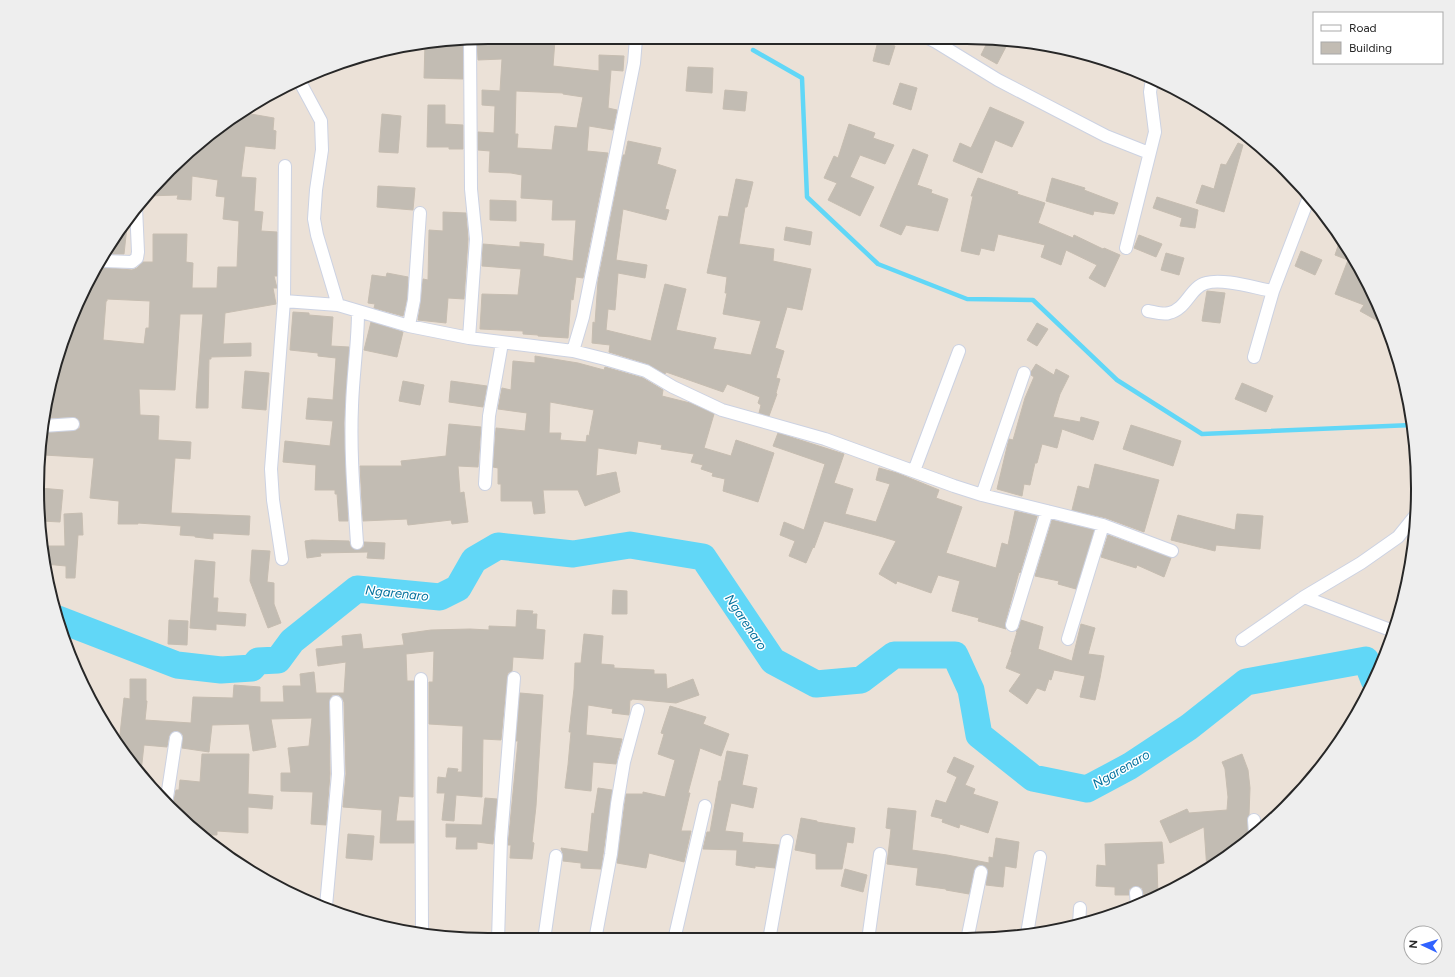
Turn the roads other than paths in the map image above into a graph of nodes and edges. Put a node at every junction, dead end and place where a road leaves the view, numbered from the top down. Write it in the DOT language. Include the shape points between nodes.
graph roads {
  1 [pos="636,44"];
  2 [pos="939,44"];
  3 [pos="470,45"];
  4 [pos="302,85"];
  5 [pos="1151,85"];
  6 [pos="1149,153"];
  7 [pos="285,166"];
  8 [pos="1307,203"];
  9 [pos="420,213"];
  10 [pos="136,217"];
  11 [pos="1126,248"];
  12 [pos="107,261"];
  13 [pos="1273,291"];
  14 [pos="284,302"];
  15 [pos="338,305"];
  16 [pos="1148,311"];
  17 [pos="358,312"];
  18 [pos="409,325"];
  19 [pos="469,338"];
  20 [pos="502,343"];
  21 [pos="573,351"];
  22 [pos="959,351"];
  23 [pos="1254,357"];
  24 [pos="1024,373"];
  25 [pos="73,424"];
  26 [pos="49,426"];
  27 [pos="914,471"];
  28 [pos="485,484"];
  29 [pos="982,495"];
  30 [pos="1047,511"];
  31 [pos="1410,523"];
  32 [pos="1103,525"];
  33 [pos="357,543"];
  34 [pos="1172,551"];
  35 [pos="282,559"];
  36 [pos="1304,597"];
  37 [pos="1012,625"];
  38 [pos="1388,628"];
  39 [pos="1068,639"];
  40 [pos="1242,640"];
  41 [pos="514,678"];
  42 [pos="421,679"];
  43 [pos="336,702"];
  44 [pos="638,710"];
  45 [pos="176,738"];
  46 [pos="167,796"];
  47 [pos="705,806"];
  48 [pos="1254,820"];
  49 [pos="1255,827"];
  50 [pos="787,841"];
  51 [pos="880,854"];
  52 [pos="556,856"];
  53 [pos="1040,857"];
  54 [pos="981,872"];
  55 [pos="1136,893"];
  56 [pos="1136,899"];
  57 [pos="326,902"];
  58 [pos="1080,908"];
  59 [pos="1079,919"];
  60 [pos="422,928"];
  61 [pos="1028,928"];
  62 [pos="498,933"];
  63 [pos="545,933"];
  64 [pos="596,933"];
  65 [pos="676,933"];
  66 [pos="770,933"];
  67 [pos="869,933"];
  68 [pos="968,933"];
  1 -- 21 [label="street" via="634,63 597,246"];
  2 -- 6 [label="street" via="998,80 1106,136"];
  3 -- 19 [label="street" via="471,189 476,239"];
  4 -- 15 [label="street" via="321,121 322,150 314,219"];
  5 -- 6 [label="street" via="1155,132"];
  6 -- 11 [label="street"];
  7 -- 14 [label="street"];
  8 -- 13 [label="street"];
  9 -- 18 [label="street" via="414,300"];
  10 -- 12 [label="street" via="137,258 132,262"];
  13 -- 16 [label="street" via="1240,284 1212,282 1198,286 1176,311 1168,314"];
  13 -- 23 [label="street"];
  14 -- 15 [label="street"];
  14 -- 35 [label="street" via="271,469"];
  15 -- 17 [label="street"];
  17 -- 18 [label="street"];
  17 -- 33 [label="street" via="351,456"];
  18 -- 19 [label="street"];
  19 -- 20 [label="street"];
  20 -- 21 [label="street"];
  20 -- 28 [label="street" via="489,416"];
  21 -- 27 [label="street" via="646,371 722,410 825,439"];
  22 -- 27 [label="street"];
  24 -- 29 [label="street"];
  25 -- 26 [label="street"];
  27 -- 29 [label="street"];
  29 -- 30 [label="street"];
  30 -- 32 [label="street"];
  30 -- 37 [label="street"];
  31 -- 36 [label="street" via="1398,537 1361,563"];
  32 -- 34 [label="street"];
  32 -- 39 [label="street"];
  36 -- 38 [label="street"];
  36 -- 40 [label="street"];
  41 -- 62 [label="street" via="501,839"];
  42 -- 60 [label="street"];
  43 -- 57 [label="street" via="338,774"];
  44 -- 64 [label="street" via="620,783 611,854"];
  45 -- 46 [label="street"];
  47 -- 65 [label="street"];
  48 -- 49 [label="street"];
  50 -- 66 [label="street"];
  51 -- 67 [label="street"];
  52 -- 63 [label="street"];
  53 -- 61 [label="street"];
  54 -- 68 [label="street"];
  55 -- 56 [label="street"];
  58 -- 59 [label="street"];
}
